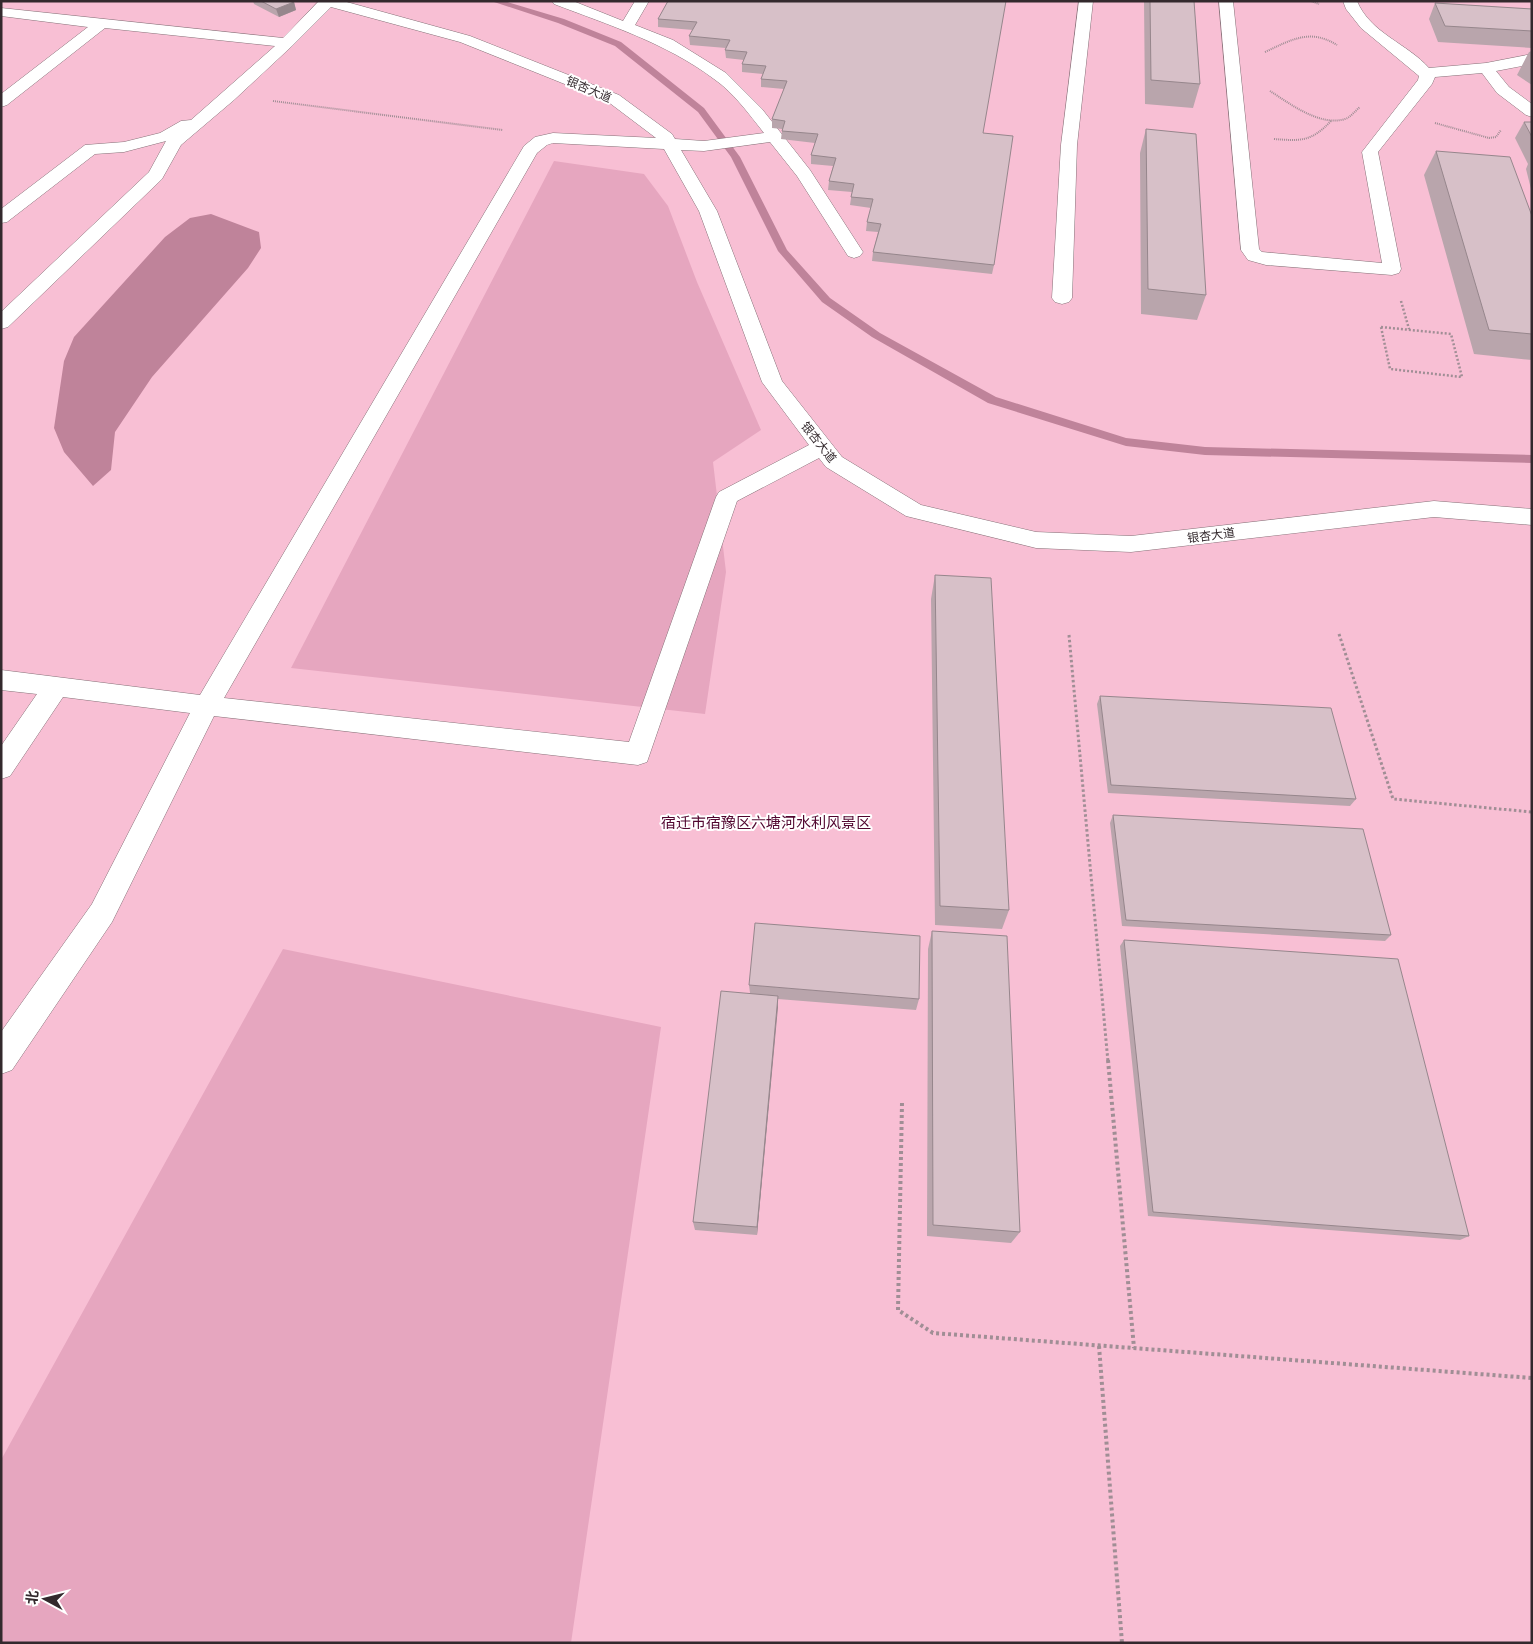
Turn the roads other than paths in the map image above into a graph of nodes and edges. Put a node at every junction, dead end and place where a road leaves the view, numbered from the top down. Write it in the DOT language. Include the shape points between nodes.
graph roads {
  1 [pos="327,1"];
  2 [pos="559,1"];
  3 [pos="642,1"];
  4 [pos="1086,1"];
  5 [pos="1226,1"];
  6 [pos="1350,1"];
  7 [pos="1,12"];
  8 [pos="102,24"];
  9 [pos="628,26"];
  10 [pos="287,42"];
  11 [pos="1532,59"];
  12 [pos="1486,68"];
  13 [pos="1426,73"];
  14 [pos="1,102"];
  15 [pos="214,109"];
  16 [pos="1532,112"];
  17 [pos="775,136"];
  18 [pos="670,146"];
  19 [pos="1,218"];
  20 [pos="854,252"];
  21 [pos="1062,298"];
  22 [pos="1,323"];
  23 [pos="822,447"];
  24 [pos="1532,517"];
  25 [pos="1,680"];
  26 [pos="56,687"];
  27 [pos="207,705"];
  28 [pos="1,768"];
  29 [pos="1,1059"];
  1 -- 10 [label="street"];
  1 -- 18 [label="street, 银杏大道" via="465,39 613,98 666,138"];
  2 -- 9 [label="street"];
  3 -- 9 [label="street"];
  4 -- 21 [label="street" via="1069,145"];
  5 -- 13 [label="street" via="1250,250 1255,256 1392,269 1370,152 1426,82"];
  6 -- 13 [label="street" via="1357,16"];
  7 -- 8 [label="street"];
  8 -- 10 [label="street"];
  8 -- 14 [label="street"];
  9 -- 17 [label="street" via="668,43 721,76"];
  10 -- 15 [label="street"];
  11 -- 12 [label="street"];
  12 -- 13 [label="street"];
  12 -- 16 [label="street" via="1503,90"];
  15 -- 19 [label="street" via="166,136 124,147 91,149"];
  15 -- 22 [label="street" via="174,142 156,175"];
  17 -- 18 [label="street" via="713,145"];
  17 -- 20 [label="street" via="804,174"];
  18 -- 23 [label="street, 银杏大道" via="708,211 772,382"];
  18 -- 27 [label="street" via="553,138 530,150"];
  23 -- 24 [label="street, 银杏大道" via="834,462 914,511 1036,540 1131,544 1434,509"];
  23 -- 27 [label="street" via="727,497 638,754"];
  25 -- 26 [label="street"];
  26 -- 27 [label="street"];
  26 -- 28 [label="street"];
  27 -- 29 [label="street" via="102,913"];
}
